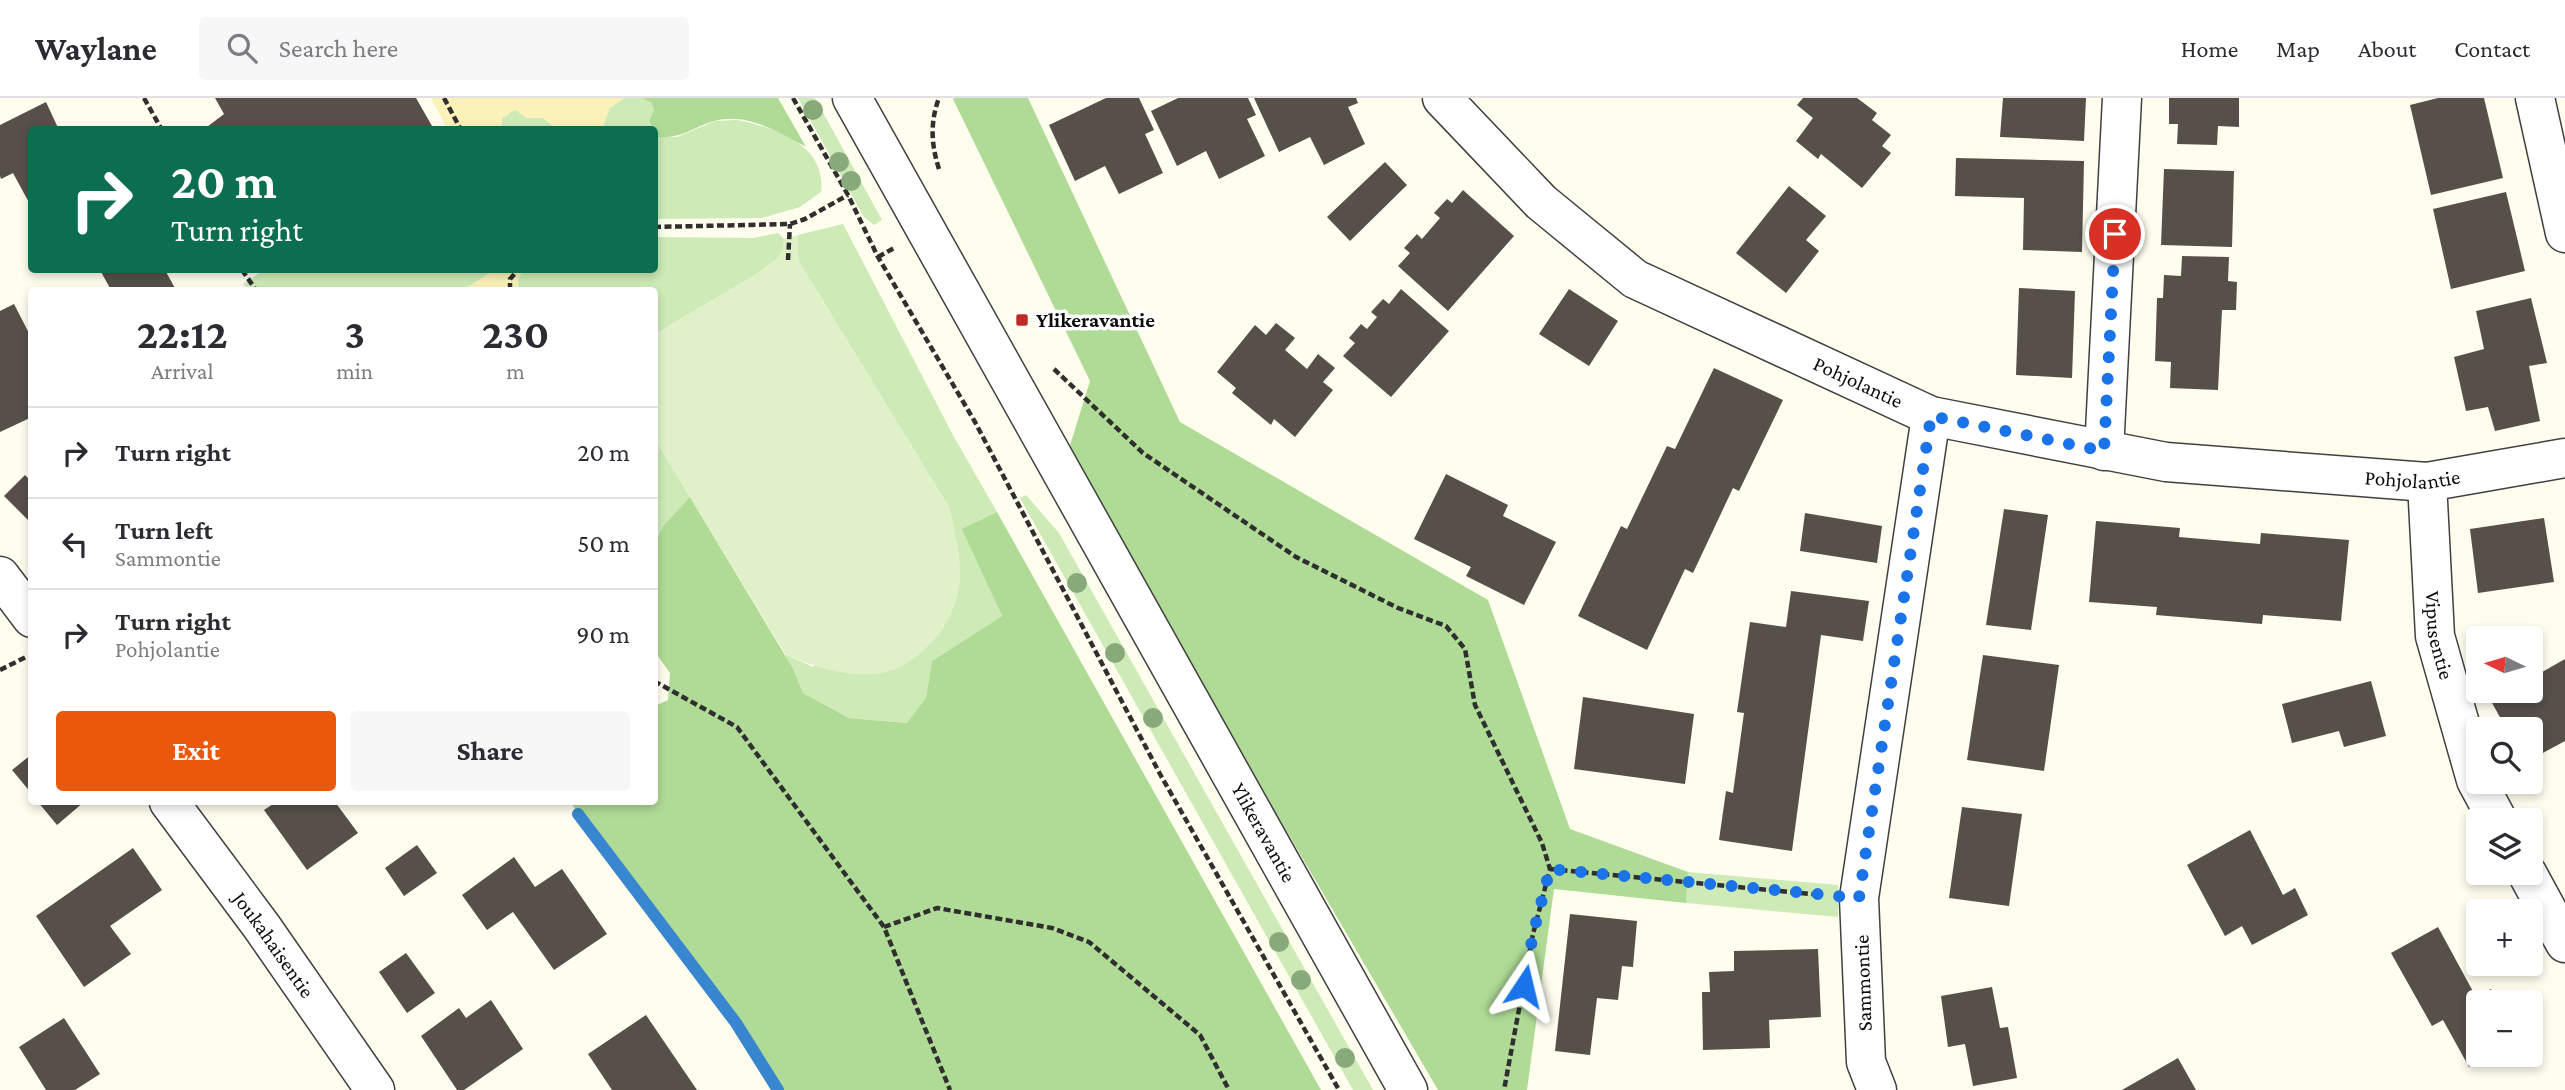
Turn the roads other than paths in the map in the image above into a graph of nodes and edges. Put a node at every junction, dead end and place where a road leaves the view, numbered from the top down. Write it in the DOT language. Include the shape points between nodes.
graph roads {
  1 [pos="852,98"];
  2 [pos="1442,98"];
  3 [pos="2122,98"];
  4 [pos="2535,98"];
  5 [pos="2565,233"];
  6 [pos="1931,416"];
  7 [pos="2104,451"];
  8 [pos="2565,458"];
  9 [pos="2427,482"];
  10 [pos="0,576"];
  11 [pos="28,613"];
  12 [pos="171,805"];
  13 [pos="2491,808"];
  14 [pos="2534,885"];
  15 [pos="2565,943"];
  16 [pos="375,1090"];
  17 [pos="1408,1090"];
  18 [pos="1877,1090"];
  1 -- 17 [label="street, Ylikeravantie"];
  2 -- 6 [label="street, Pohjolantie" via="1541,202 1634,279"];
  3 -- 7 [label="street"];
  4 -- 5 [label="street"];
  6 -- 7 [label="street, Pohjolantie"];
  6 -- 18 [label="street, Sammontie" via="1859,898 1866,1062"];
  7 -- 9 [label="street, Pohjolantie" via="2166,462"];
  8 -- 9 [label="street, Pohjolantie"];
  9 -- 13 [label="street, Vipusentie" via="2435,636 2476,780"];
  10 -- 11 [label="street"];
  12 -- 16 [label="street, Joukahaisentie"];
  14 -- 15 [label="street"];
}
